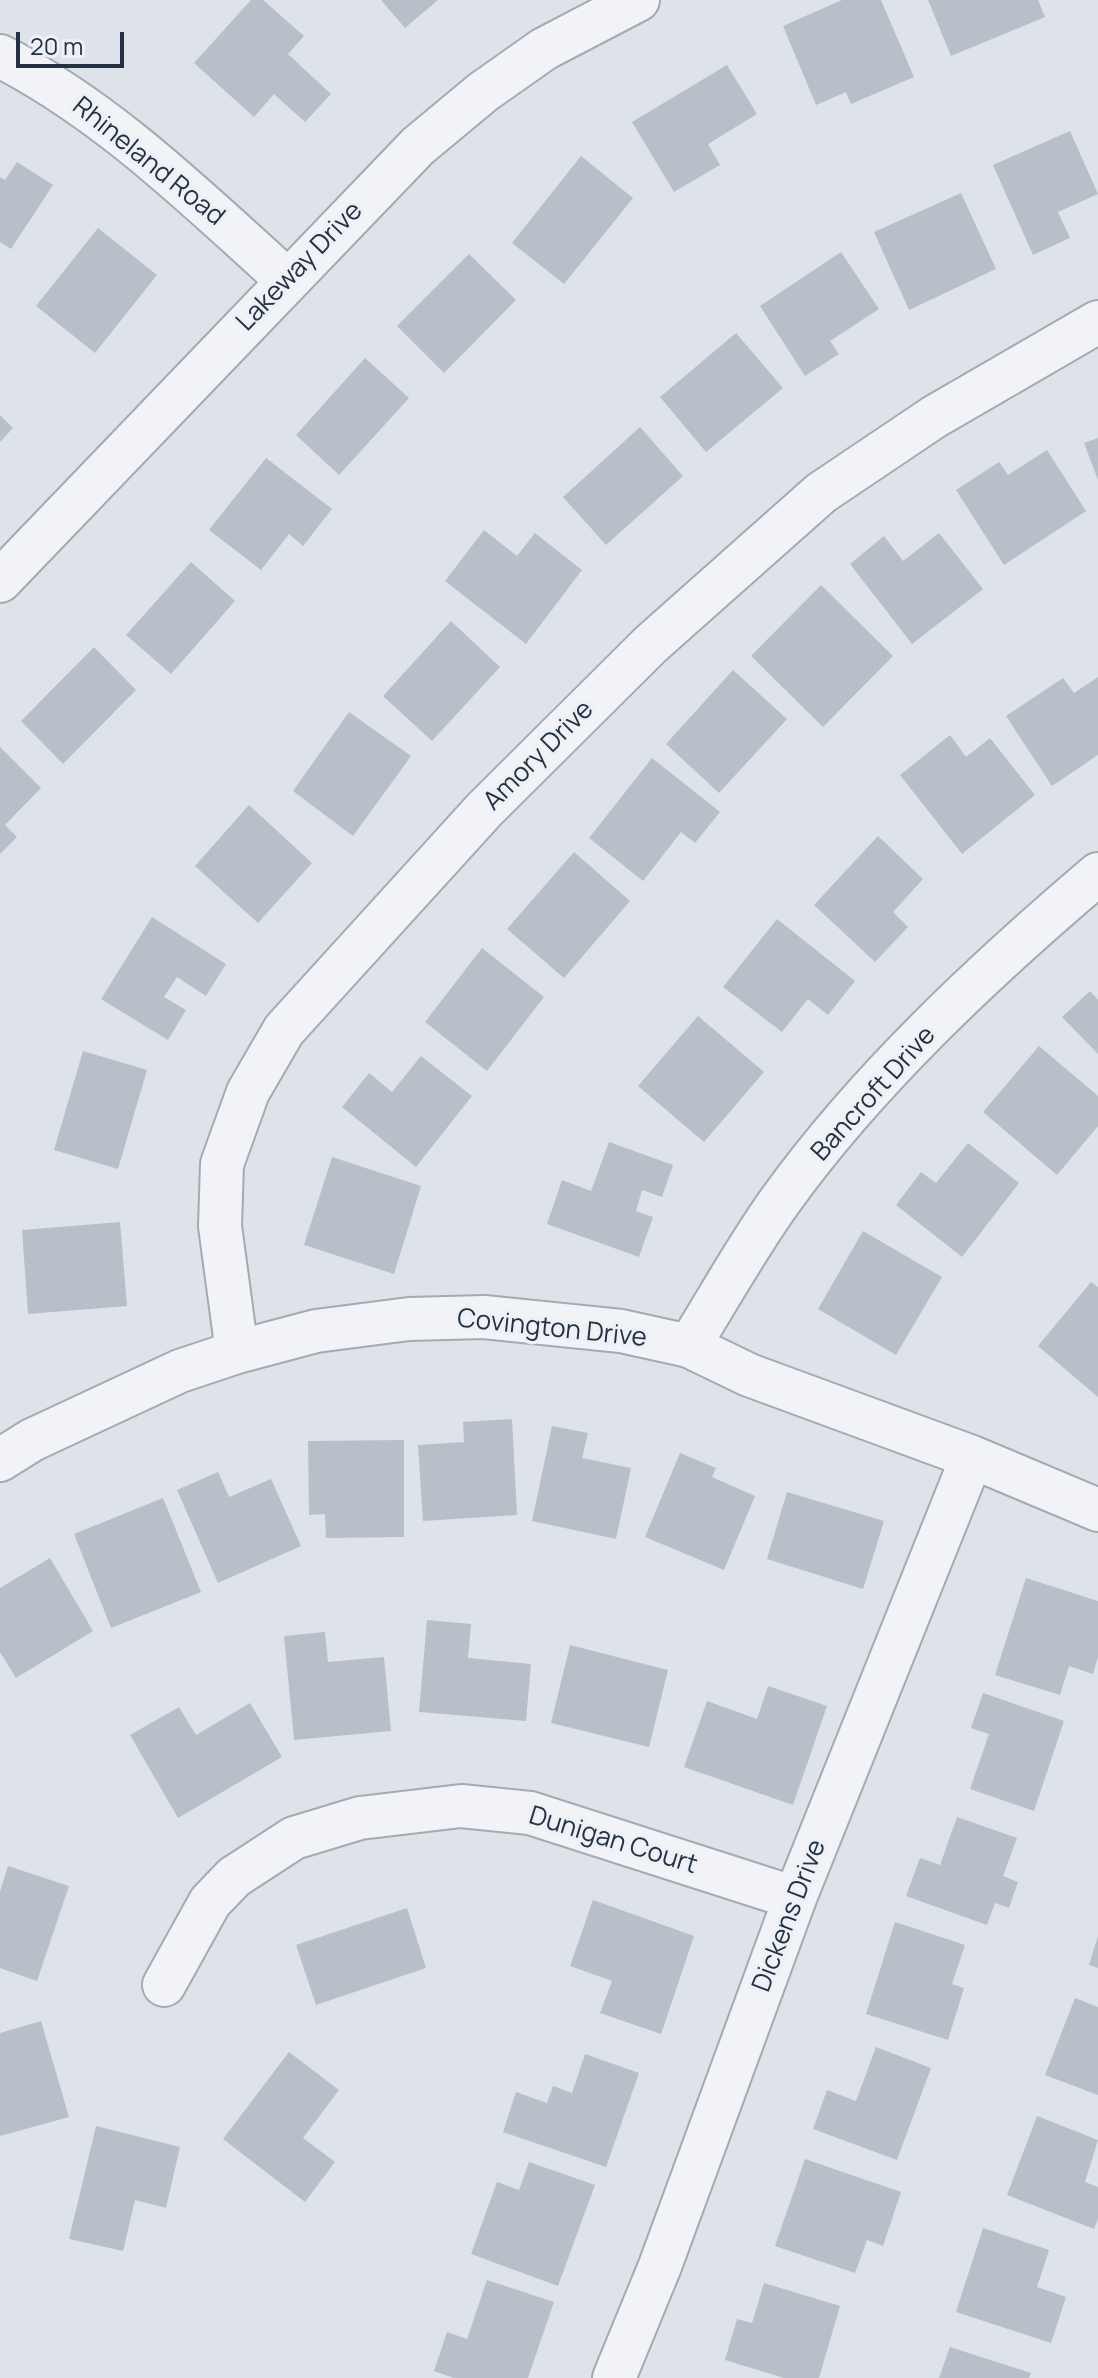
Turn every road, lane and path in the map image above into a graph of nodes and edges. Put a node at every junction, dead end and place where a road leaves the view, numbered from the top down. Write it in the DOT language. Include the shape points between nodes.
graph roads {
  1 [pos="638,0"];
  2 [pos="0,56"];
  3 [pos="287,280"];
  4 [pos="1098,322"];
  5 [pos="0,581"];
  6 [pos="1098,874"];
  7 [pos="689,1346"];
  8 [pos="237,1352"];
  9 [pos="972,1457"];
  10 [pos="0,1460"];
  11 [pos="1098,1510"];
  12 [pos="795,1898"];
  13 [pos="164,1985"];
  14 [pos="614,2378"];
  1 -- 3 [label="street, Lakeway Drive" via="544,49 483,92 418,146"];
  2 -- 3 [label="street, Rhineland Road" via="103,121"];
  3 -- 5 [label="street, Lakeway Drive"];
  4 -- 8 [label="street, Amory Drive" via="934,417 821,493 651,644 485,809 284,1030 248,1092 222,1164 220,1226"];
  6 -- 7 [label="street, Bancroft Drive" via="1023,938 873,1089 780,1201"];
  7 -- 8 [label="street, Covington Drive" via="621,1331 484,1317 409,1319 316,1331"];
  7 -- 9 [label="street, Covington Drive" via="749,1375"];
  8 -- 10 [label="street, Covington Drive" via="180,1371"];
  9 -- 11 [label="street, Covington Drive"];
  9 -- 12 [label="street, Dickens Drive"];
  12 -- 13 [label="street, Dunigan Court" via="530,1813 461,1806 360,1818 294,1838 234,1877 210,1902"];
  12 -- 14 [label="street, Dickens Drive"];
}
